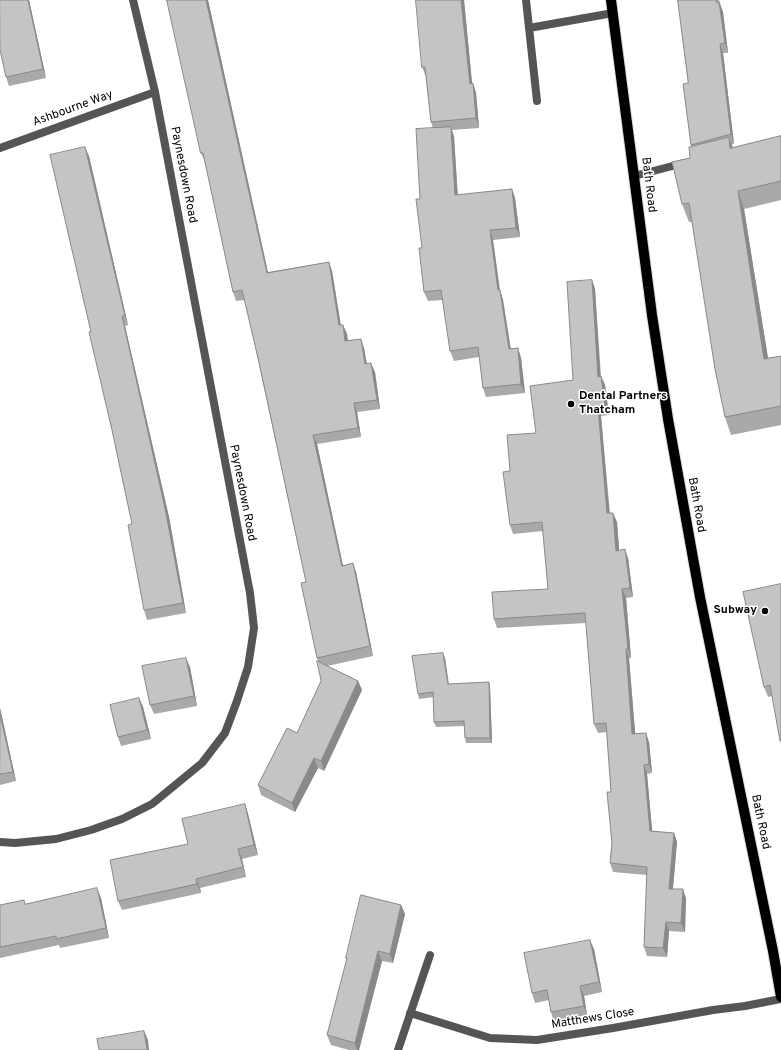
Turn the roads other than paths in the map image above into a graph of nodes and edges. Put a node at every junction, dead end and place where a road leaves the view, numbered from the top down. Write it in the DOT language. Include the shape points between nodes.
graph roads {
  1 [pos="133,0"];
  2 [pos="526,0"];
  3 [pos="611,0"];
  4 [pos="613,13"];
  5 [pos="529,28"];
  6 [pos="155,92"];
  7 [pos="537,101"];
  8 [pos="0,148"];
  9 [pos="693,161"];
  10 [pos="634,176"];
  11 [pos="0,842"];
  12 [pos="430,955"];
  13 [pos="781,998"];
  14 [pos="410,1013"];
  15 [pos="398,1050"];
  1 -- 6 [label="street, Paynesdown Road"];
  2 -- 5 [label="street"];
  3 -- 4 [label="main road, Bath Road"];
  4 -- 5 [label="street"];
  4 -- 10 [label="main road, Bath Road"];
  5 -- 7 [label="street"];
  6 -- 8 [label="street, Ashbourne Way"];
  6 -- 11 [label="street, Paynesdown Road" via="250,593 254,628 248,667 225,733 202,763 152,804 122,819 56,839"];
  9 -- 10 [label="street"];
  10 -- 13 [label="main road, Bath Road" via="668,420 700,597"];
  12 -- 14 [label="street"];
  13 -- 14 [label="street, Matthews Close" via="537,1040 490,1038"];
  14 -- 15 [label="street"];
}
